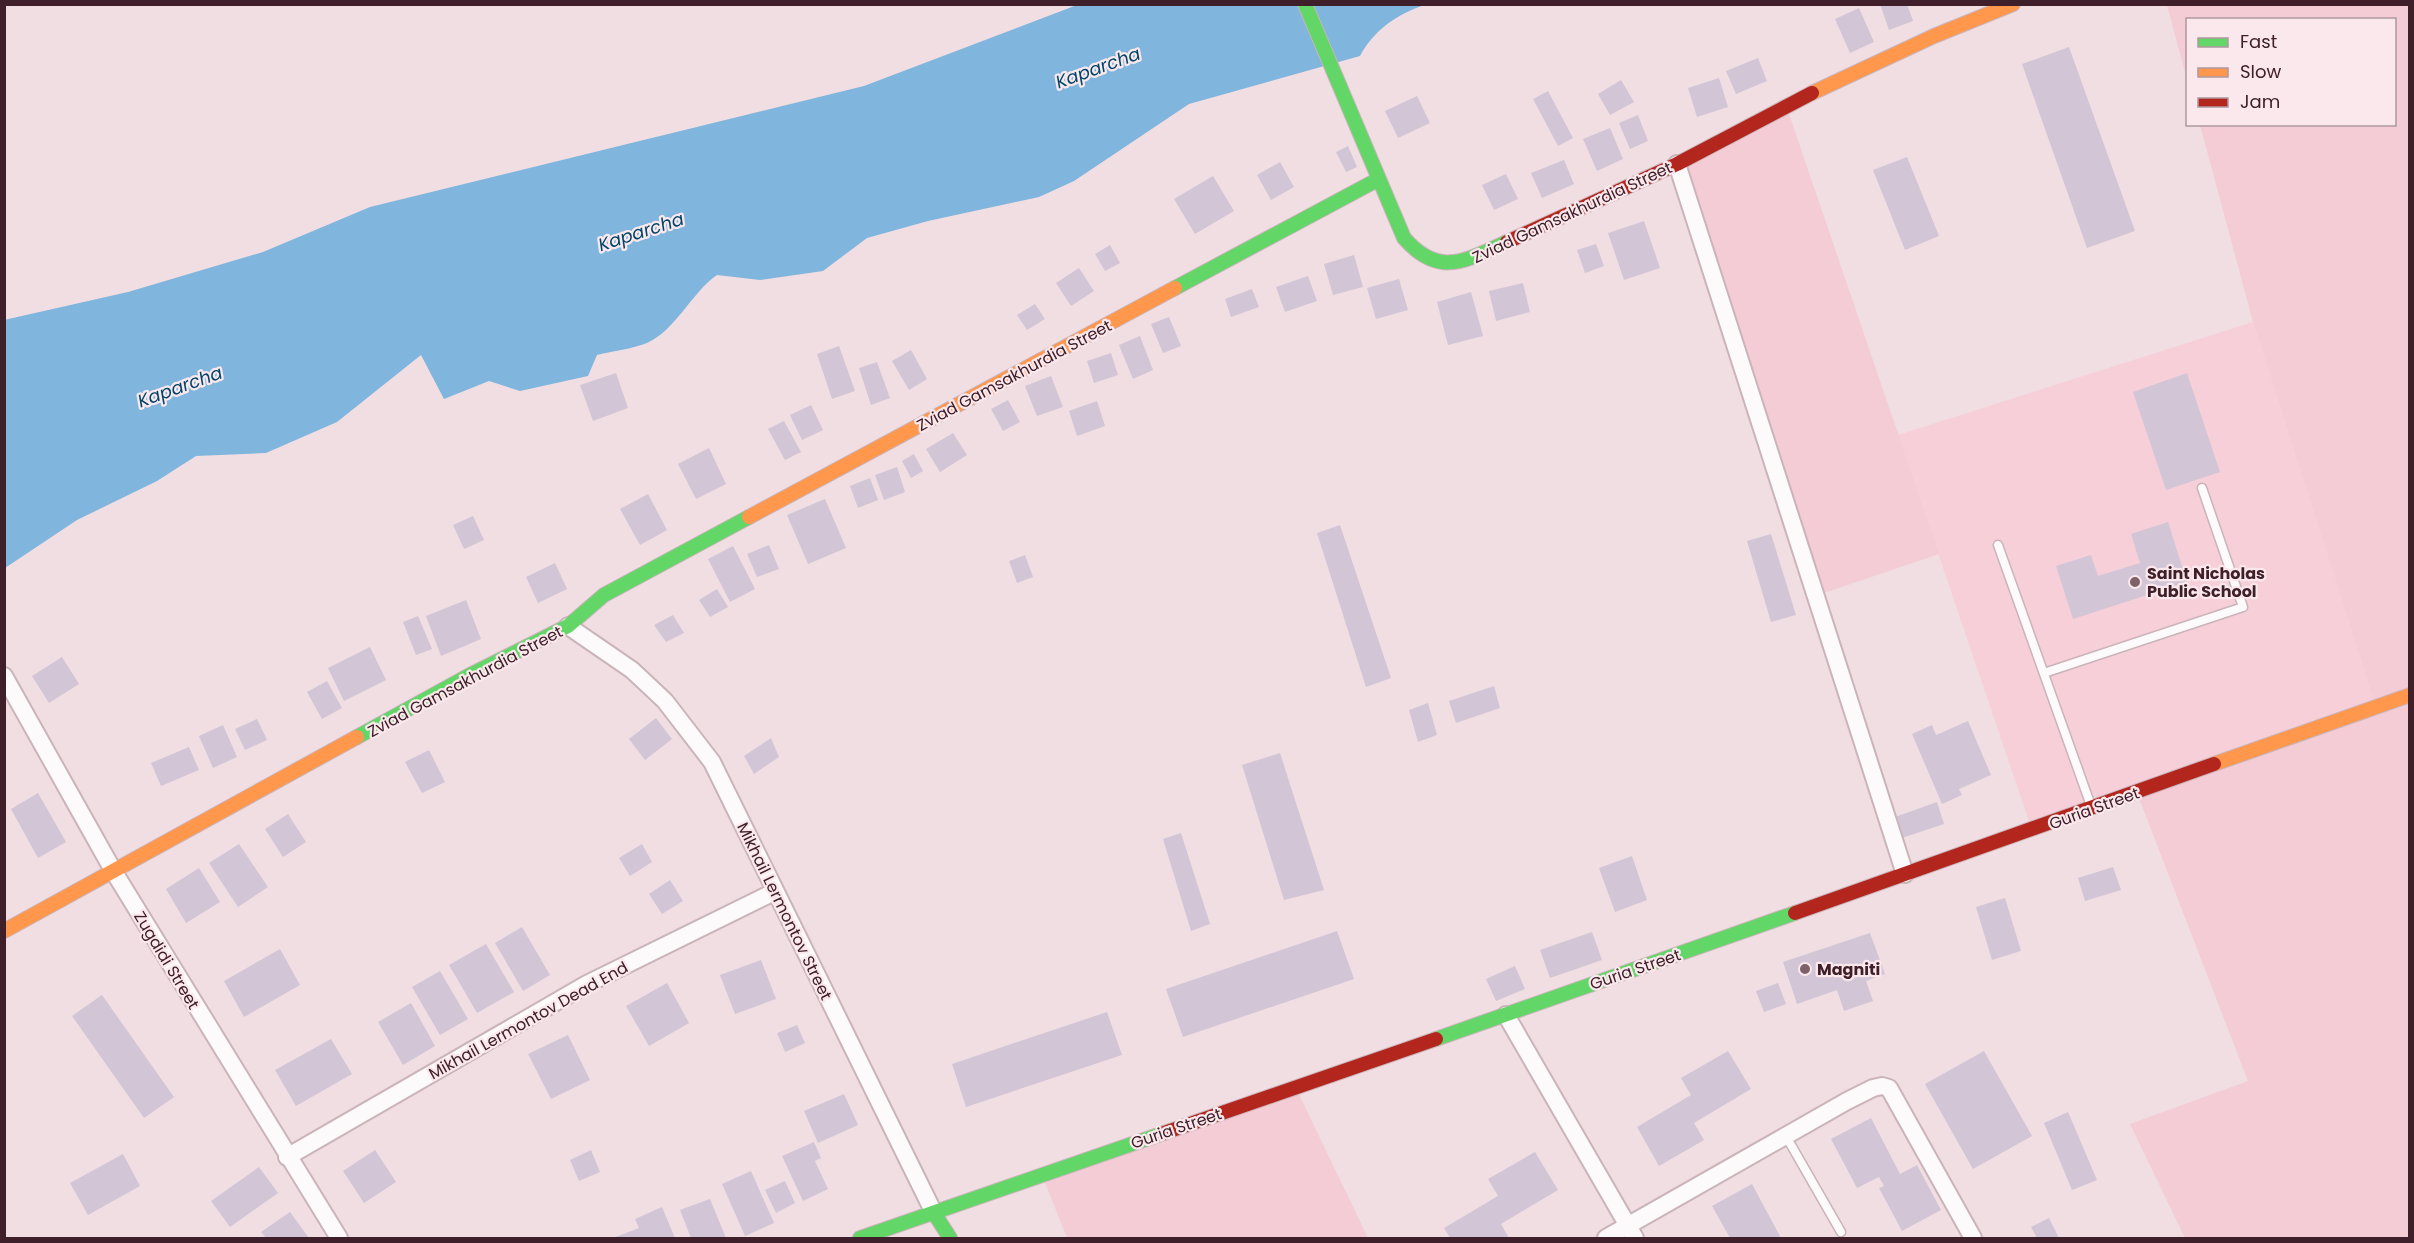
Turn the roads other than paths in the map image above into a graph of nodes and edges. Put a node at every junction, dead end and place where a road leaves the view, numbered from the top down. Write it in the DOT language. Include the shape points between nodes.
graph roads {
  1 [pos="1305,4"];
  2 [pos="2013,4"];
  3 [pos="1677,164"];
  4 [pos="1377,180"];
  5 [pos="2202,488"];
  6 [pos="1998,545"];
  7 [pos="568,626"];
  8 [pos="2044,673"];
  9 [pos="4,676"];
  10 [pos="2409,695"];
  11 [pos="2092,809"];
  12 [pos="114,872"];
  13 [pos="1905,874"];
  14 [pos="774,892"];
  15 [pos="4,931"];
  16 [pos="1506,1015"];
  17 [pos="1787,1137"];
  18 [pos="287,1157"];
  19 [pos="934,1213"];
  20 [pos="1841,1232"];
  21 [pos="1631,1233"];
  22 [pos="339,1239"];
  23 [pos="860,1239"];
  24 [pos="950,1239"];
  25 [pos="1606,1239"];
  26 [pos="1973,1239"];
  1 -- 4 [label="main road"];
  2 -- 3 [label="main road, Zviad Gamsakhurdia Street" via="1807,95"];
  3 -- 4 [label="main road, Zviad Gamsakhurdia Street" via="1464,262 1441,263 1421,258 1404,238"];
  3 -- 13 [label="street"];
  4 -- 7 [label="main road, Zviad Gamsakhurdia Street" via="604,595"];
  5 -- 8 [label="lane" via="2243,607"];
  6 -- 8 [label="lane"];
  7 -- 12 [label="main road, Zviad Gamsakhurdia Street" via="470,675"];
  7 -- 14 [label="street, Mikhail Lermontov Street" via="632,670 665,701 712,762"];
  8 -- 11 [label="lane"];
  9 -- 12 [label="street, Zugdidi Street"];
  10 -- 11 [label="main road, Guria Street"];
  11 -- 13 [label="main road, Guria Street"];
  12 -- 15 [label="main road, Zviad Gamsakhurdia Street"];
  12 -- 18 [label="street, Zugdidi Street"];
  13 -- 16 [label="main road, Guria Street"];
  14 -- 18 [label="street, Mikhail Lermontov Dead End" via="587,984"];
  14 -- 19 [label="street, Mikhail Lermontov Street"];
  16 -- 19 [label="main road, Guria Street"];
  16 -- 21 [label="street"];
  17 -- 20 [label="lane"];
  17 -- 21 [label="street"];
  17 -- 26 [label="street" via="1864,1092 1882,1086 1889,1088"];
  18 -- 22 [label="street, Zugdidi Street"];
  19 -- 23 [label="main road, Guria Street"];
  19 -- 24 [label="main road, Mikhail Lermontov Street"];
  21 -- 25 [label="street"];
}
